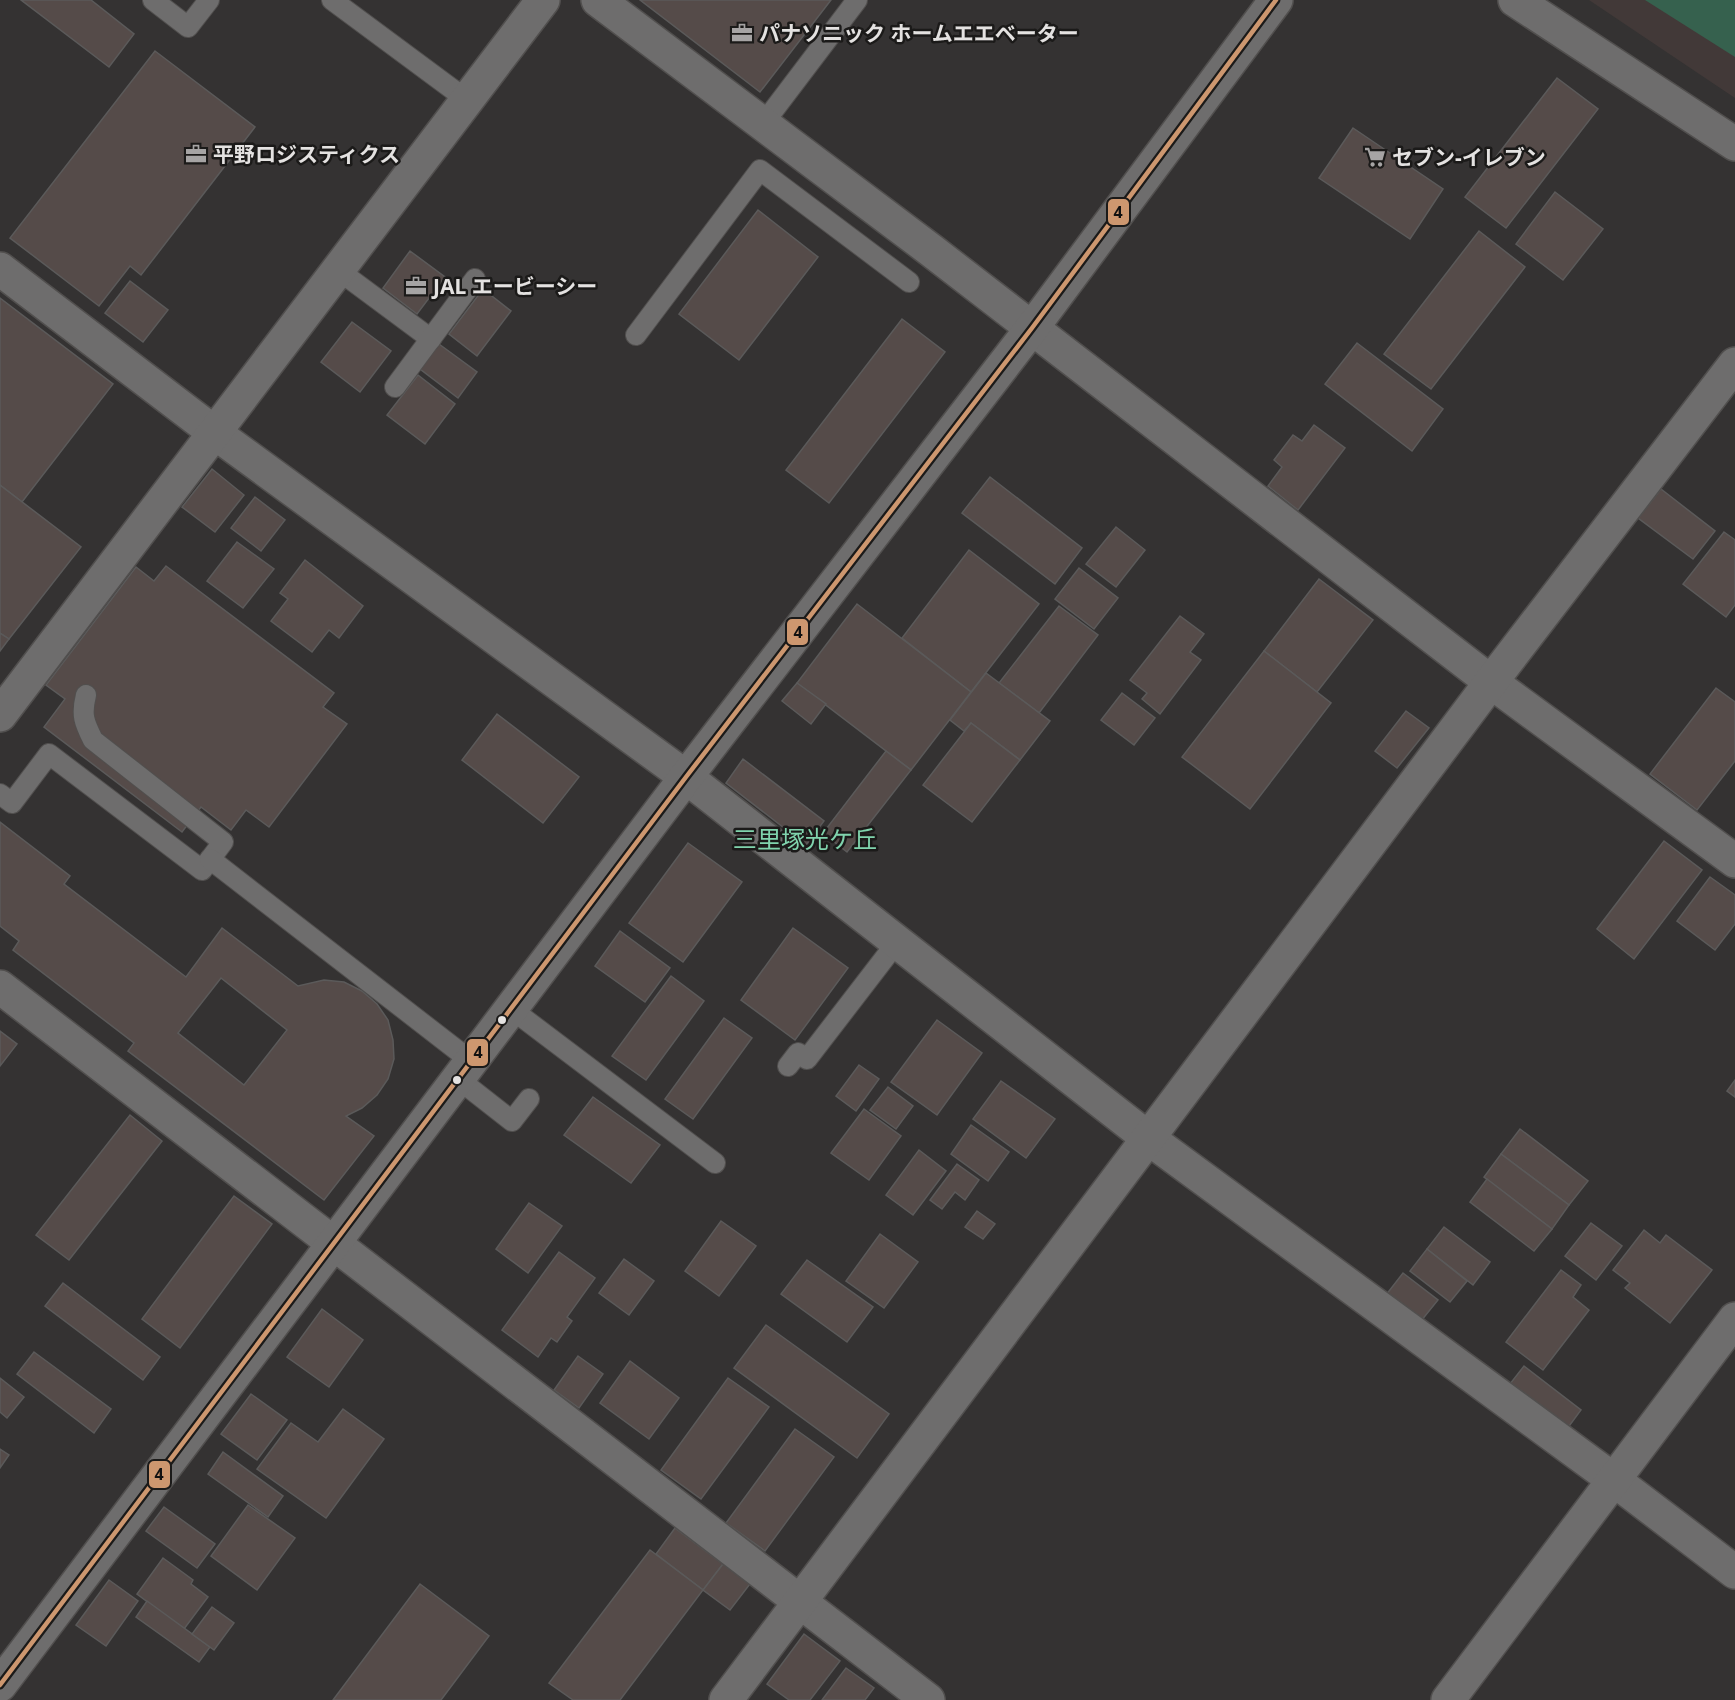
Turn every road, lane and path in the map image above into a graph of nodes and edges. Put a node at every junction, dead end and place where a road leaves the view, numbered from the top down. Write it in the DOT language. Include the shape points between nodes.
graph roads {
  1 [pos="153,0"];
  2 [pos="209,0"];
  3 [pos="332,0"];
  4 [pos="543,0"];
  5 [pos="598,0"];
  6 [pos="857,0"];
  7 [pos="1276,0"];
  8 [pos="1515,0"];
  9 [pos="467,100"];
  10 [pos="763,124"];
  11 [pos="1735,144"];
  12 [pos="0,269"];
  13 [pos="338,270"];
  14 [pos="475,279"];
  15 [pos="909,282"];
  16 [pos="1032,328"];
  17 [pos="636,335"];
  18 [pos="430,339"];
  19 [pos="1735,364"];
  20 [pos="395,387"];
  21 [pos="215,433"];
  22 [pos="1491,682"];
  23 [pos="86,695"];
  24 [pos="2,710"];
  25 [pos="686,777"];
  26 [pos="0,794"];
  27 [pos="210,859"];
  28 [pos="1735,861"];
  29 [pos="897,942"];
  30 [pos="0,987"];
  31 [pos="510,1008"];
  32 [pos="788,1066"];
  33 [pos="464,1070"];
  34 [pos="529,1099"];
  35 [pos="1148,1138"];
  36 [pos="715,1163"];
  37 [pos="333,1243"];
  38 [pos="1735,1319"];
  39 [pos="1614,1480"];
  40 [pos="1735,1572"];
  41 [pos="800,1602"];
  42 [pos="0,1685"];
  43 [pos="726,1700"];
  44 [pos="928,1700"];
  45 [pos="1448,1700"];
  1 -- 2 [label="lane" via="188,27"];
  3 -- 9 [label="lane"];
  4 -- 9 [label="street"];
  5 -- 10 [label="street"];
  6 -- 10 [label="lane"];
  7 -- 16 [label="street"];
  8 -- 11 [label="street"];
  9 -- 13 [label="street"];
  10 -- 16 [label="street"];
  12 -- 21 [label="street"];
  13 -- 18 [label="lane"];
  13 -- 21 [label="street"];
  14 -- 18 [label="lane"];
  15 -- 17 [label="lane" via="760,170"];
  16 -- 22 [label="street"];
  16 -- 25 [label="street"];
  18 -- 20 [label="lane"];
  19 -- 22 [label="street"];
  21 -- 24 [label="street"];
  21 -- 25 [label="street"];
  22 -- 28 [label="street"];
  22 -- 35 [label="street"];
  23 -- 27 [label="lane" via="84,722 93,740 223,842"];
  25 -- 29 [label="street"];
  25 -- 31 [label="street"];
  26 -- 27 [label="lane" via="12,803 49,754 202,870"];
  27 -- 33 [label="lane"];
  29 -- 32 [label="lane" via="807,1059 798,1053"];
  29 -- 35 [label="street"];
  30 -- 37 [label="street"];
  31 -- 33 [label="street"];
  31 -- 36 [label="lane"];
  33 -- 34 [label="lane" via="512,1120"];
  33 -- 37 [label="street"];
  35 -- 39 [label="street"];
  35 -- 41 [label="street"];
  37 -- 41 [label="street"];
  37 -- 42 [label="street"];
  38 -- 39 [label="street"];
  39 -- 40 [label="street"];
  39 -- 45 [label="street"];
  41 -- 43 [label="street"];
  41 -- 44 [label="street"];
}
